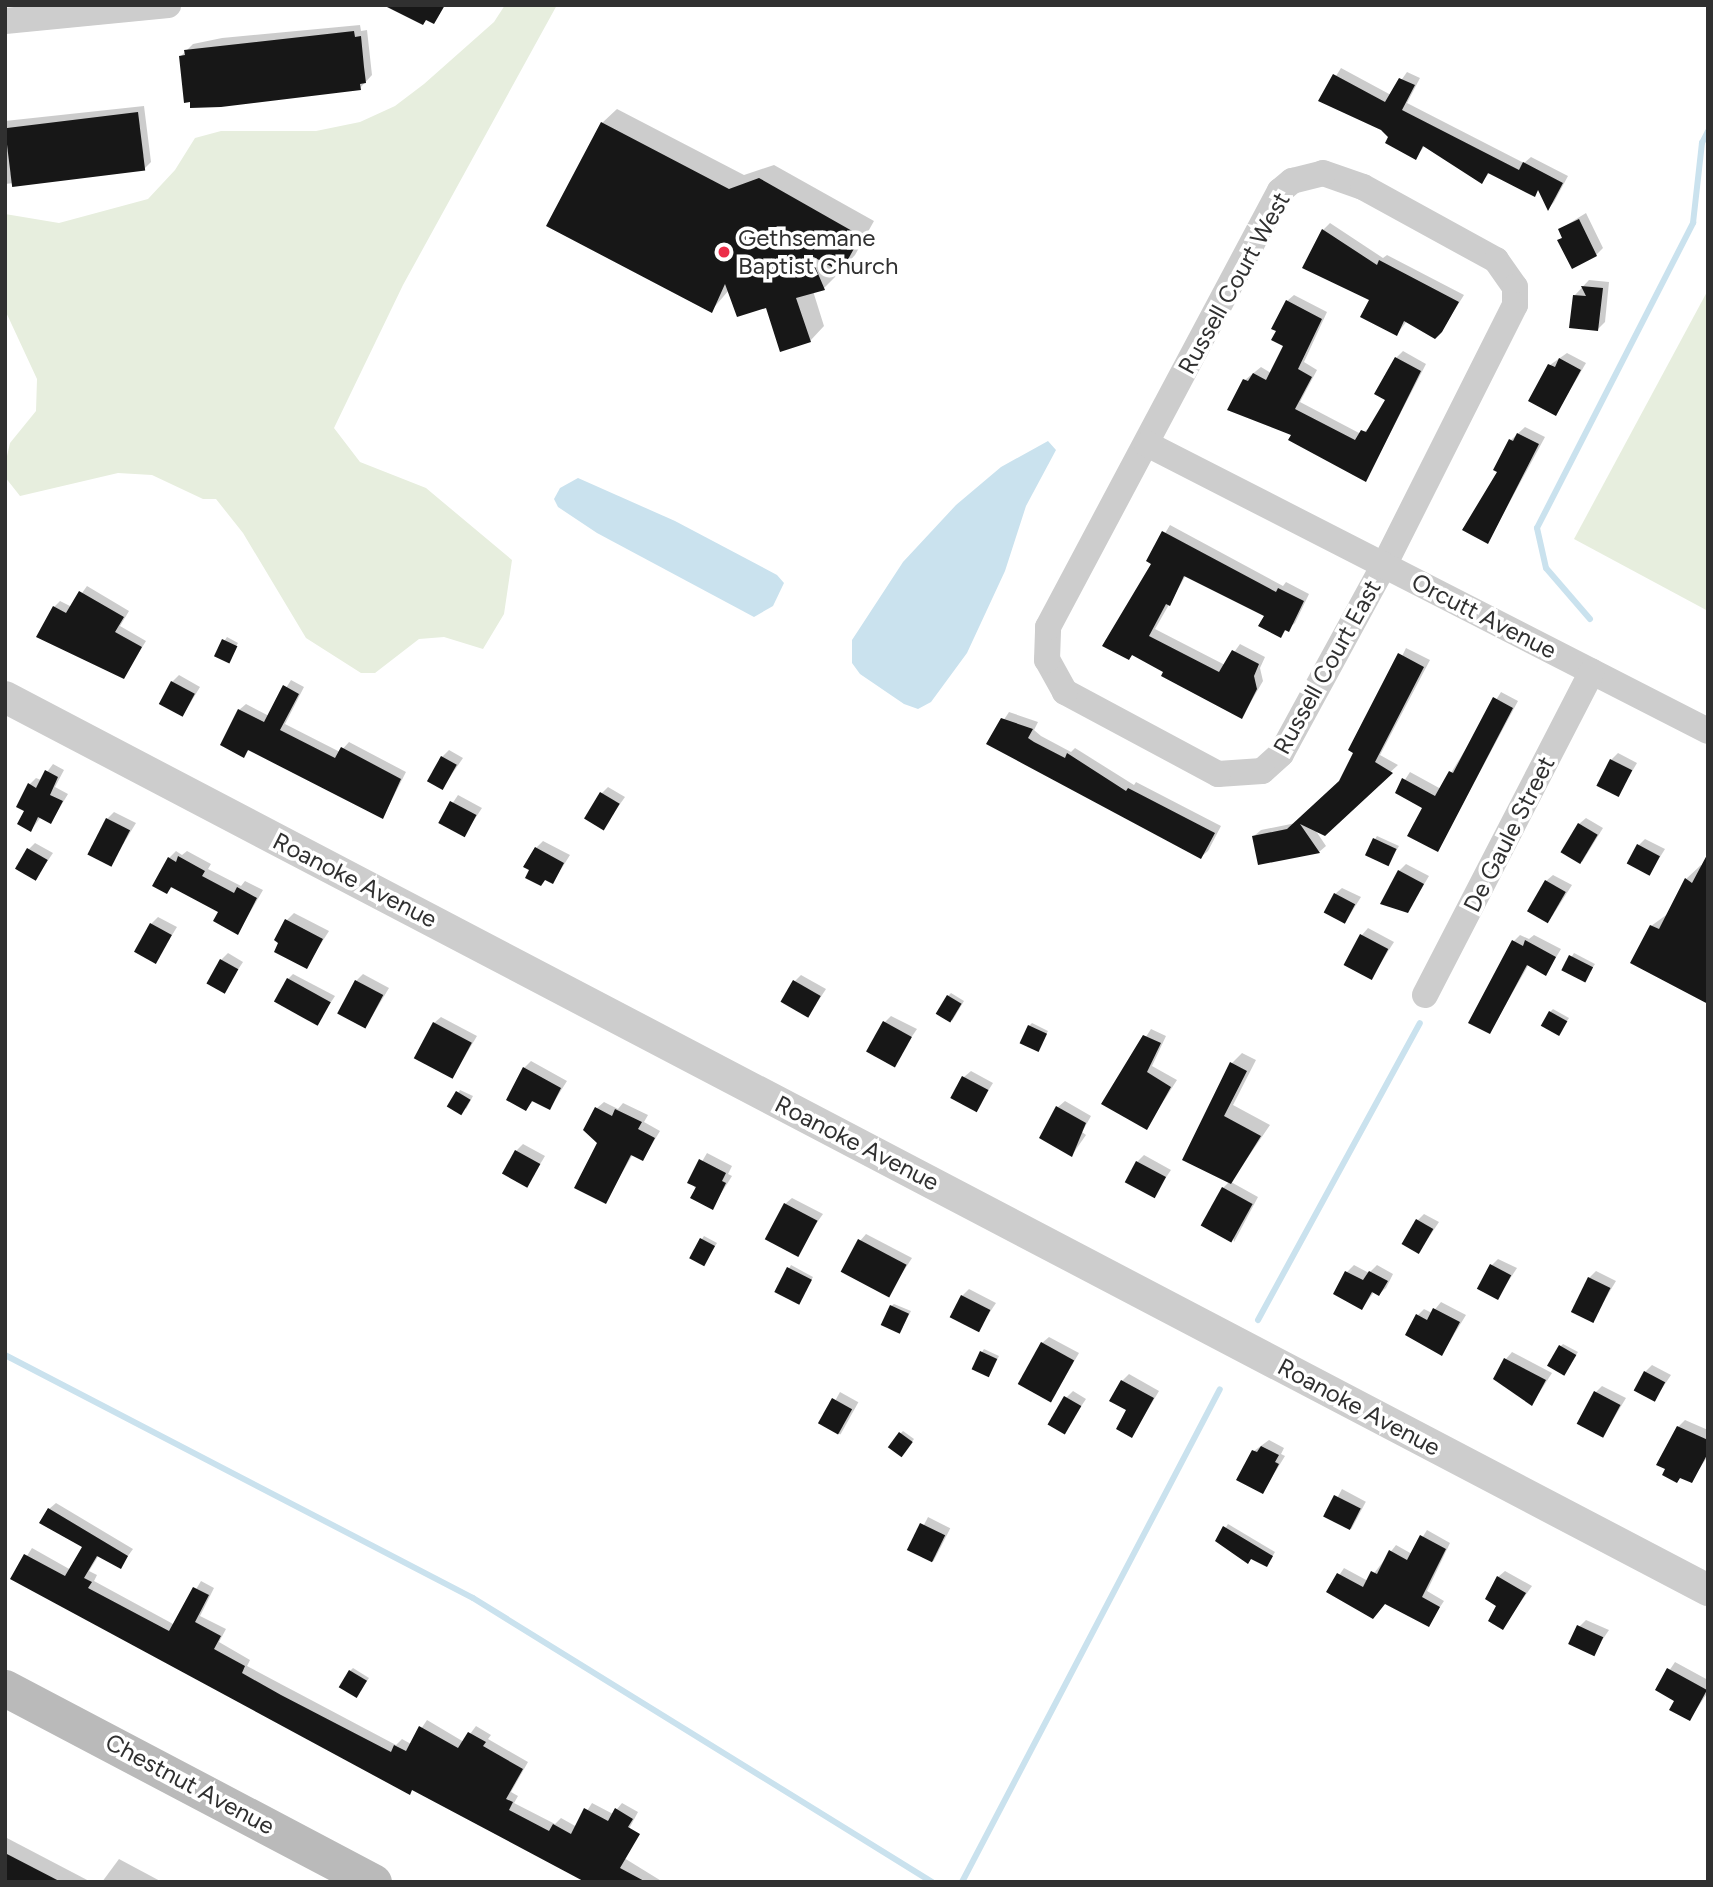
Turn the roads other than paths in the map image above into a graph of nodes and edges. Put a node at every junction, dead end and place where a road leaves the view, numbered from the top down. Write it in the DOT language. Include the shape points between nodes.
graph roads {
  1 [pos="168,5"];
  2 [pos="5,21"];
  3 [pos="1147,444"];
  4 [pos="1384,565"];
  5 [pos="1592,671"];
  6 [pos="5,697"];
  7 [pos="1708,731"];
  8 [pos="1425,995"];
  9 [pos="1708,1590"];
  10 [pos="5,1688"];
  11 [pos="373,1882"];
  1 -- 2 [label="street"];
  3 -- 4 [label="street, Orcutt Avenue"];
  3 -- 4 [label="street, Russell Court East" via="1048,628 1046,646 1054,677 1065,692 1125,727 1218,774 1246,776 1274,764"];
  3 -- 4 [label="street, Russell Court West" via="1280,191 1292,181 1323,173 1363,187 1496,260 1514,287 1515,305 1507,329"];
  4 -- 5 [label="street, Orcutt Avenue"];
  5 -- 7 [label="street, Orcutt Avenue"];
  5 -- 8 [label="street, De Gaule Street"];
  6 -- 9 [label="street, Roanoke Avenue"];
  10 -- 11 [label="main road, Chestnut Avenue"];
}
